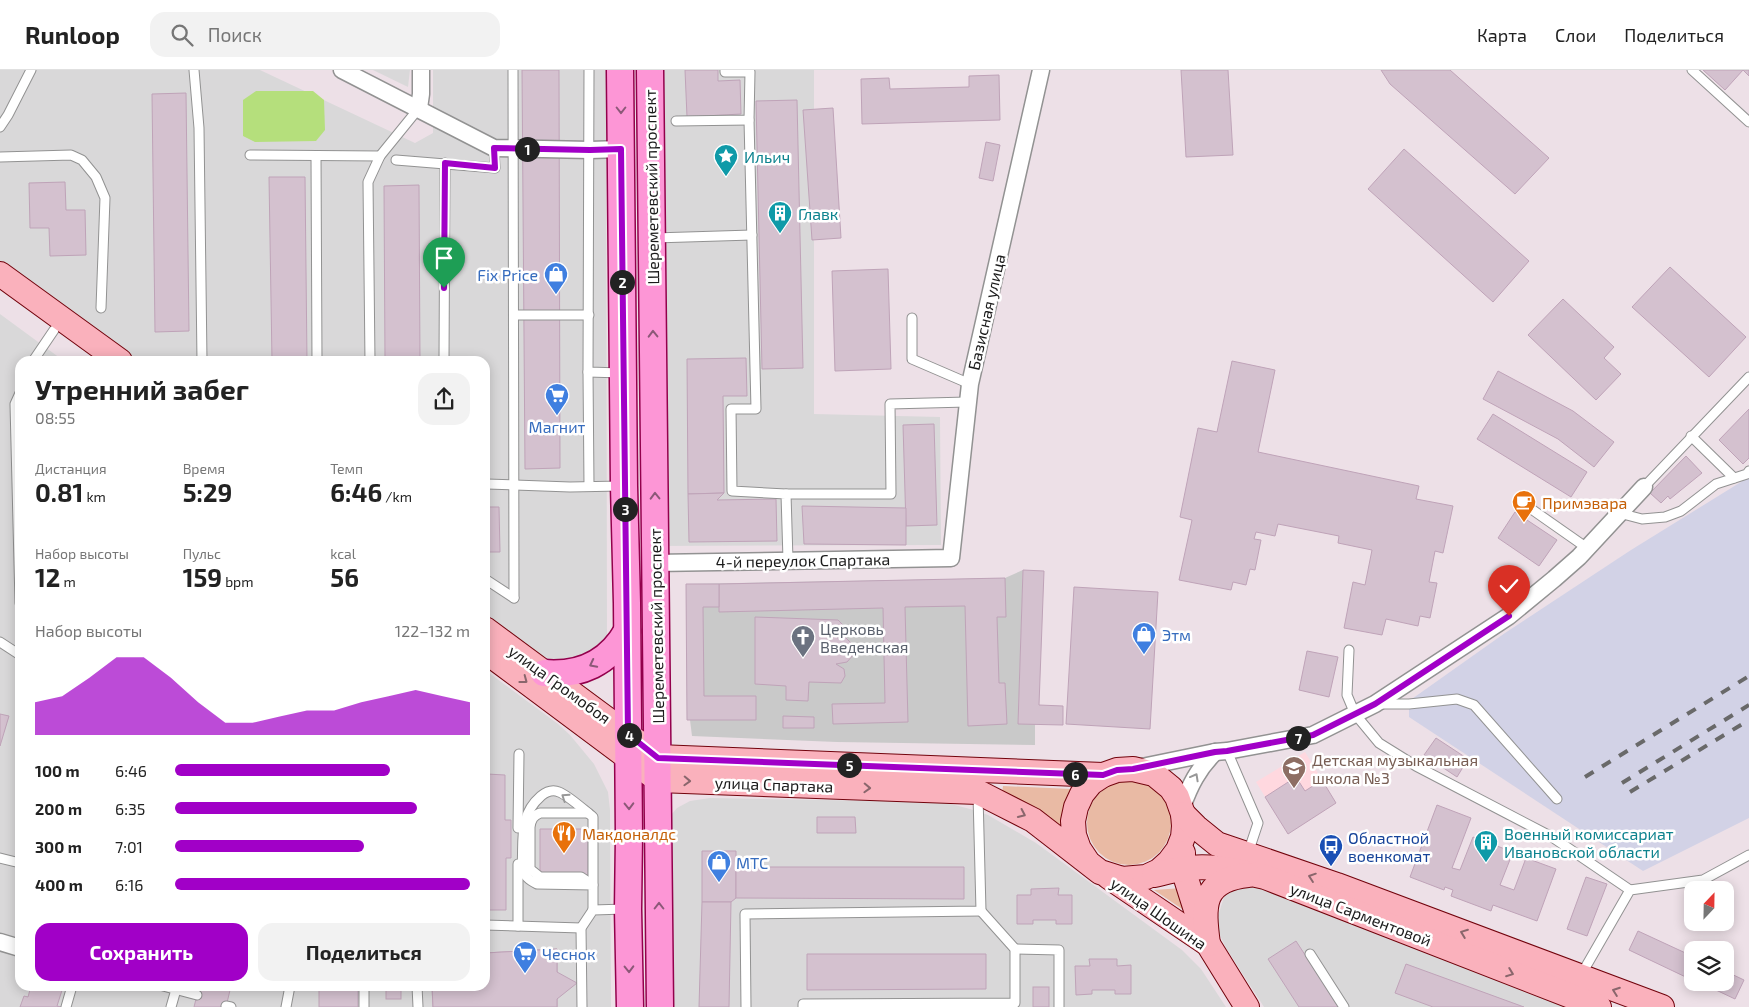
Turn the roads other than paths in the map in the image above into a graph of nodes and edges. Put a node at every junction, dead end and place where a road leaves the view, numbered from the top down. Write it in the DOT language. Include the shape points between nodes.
graph roads {
  1 [pos="31,70"];
  2 [pos="194,70"];
  3 [pos="342,70"];
  4 [pos="421,70"];
  5 [pos="513,70"];
  6 [pos="589,70"];
  7 [pos="620,70"];
  8 [pos="650,70"];
  9 [pos="725,70"];
  10 [pos="1041,70"];
  11 [pos="1692,70"];
  12 [pos="419,108"];
  13 [pos="749,120"];
  14 [pos="676,121"];
  15 [pos="1749,122"];
  16 [pos="0,127"];
  17 [pos="494,148"];
  18 [pos="513,149"];
  19 [pos="621,149"];
  20 [pos="590,150"];
  21 [pos="250,155"];
  22 [pos="316,156"];
  23 [pos="380,156"];
  24 [pos="0,157"];
  25 [pos="396,160"];
  26 [pos="445,163"];
  27 [pos="752,235"];
  28 [pos="652,238"];
  29 [pos="0,274"];
  30 [pos="0,291"];
  31 [pos="622,304"];
  32 [pos="652,304"];
  33 [pos="101,308"];
  34 [pos="514,315"];
  35 [pos="589,316"];
  36 [pos="912,318"];
  37 [pos="54,330"];
  38 [pos="36,356"];
  39 [pos="89,356"];
  40 [pos="113,356"];
  41 [pos="202,356"];
  42 [pos="317,356"];
  43 [pos="370,356"];
  44 [pos="444,356"];
  45 [pos="588,372"];
  46 [pos="624,373"];
  47 [pos="1749,377"];
  48 [pos="970,384"];
  49 [pos="968,402"];
  50 [pos="1691,436"];
  51 [pos="1749,471"];
  52 [pos="1734,478"];
  53 [pos="490,484"];
  54 [pos="515,485"];
  55 [pos="589,486"];
  56 [pos="624,486"];
  57 [pos="1644,487"];
  58 [pos="786,494"];
  59 [pos="1527,506"];
  60 [pos="1619,513"];
  61 [pos="1587,548"];
  62 [pos="951,558"];
  63 [pos="788,560"];
  64 [pos="656,563"];
  65 [pos="490,582"];
  66 [pos="627,631"];
  67 [pos="490,633"];
  68 [pos="0,642"];
  69 [pos="1349,650"];
  70 [pos="15,652"];
  71 [pos="490,655"];
  72 [pos="544,673"];
  73 [pos="1375,704"];
  74 [pos="1354,714"];
  75 [pos="628,746"];
  76 [pos="1221,751"];
  77 [pos="519,754"];
  78 [pos="658,769"];
  79 [pos="1133,769"];
  80 [pos="1103,775"];
  81 [pos="978,792"];
  82 [pos="1558,798"];
  83 [pos="588,813"];
  84 [pos="1182,820"];
  85 [pos="1247,854"];
  86 [pos="1749,855"];
  87 [pos="0,858"];
  88 [pos="1740,860"];
  89 [pos="15,862"];
  90 [pos="1749,865"];
  91 [pos="1093,866"];
  92 [pos="1182,868"];
  93 [pos="1146,877"];
  94 [pos="1265,877"];
  95 [pos="593,884"];
  96 [pos="1630,890"];
  97 [pos="628,909"];
  98 [pos="593,910"];
  99 [pos="980,911"];
  100 [pos="490,925"];
  101 [pos="518,926"];
  102 [pos="581,928"];
  103 [pos="0,942"];
  104 [pos="1208,944"];
  105 [pos="15,946"];
  106 [pos="1015,949"];
  107 [pos="1310,954"];
  108 [pos="1574,987"];
  109 [pos="71,991"];
  110 [pos="175,991"];
  111 [pos="185,991"];
  112 [pos="289,991"];
  113 [pos="364,991"];
  114 [pos="417,991"];
  115 [pos="197,995"];
  116 [pos="66,1007"];
  117 [pos="171,1007"];
  118 [pos="286,1007"];
  119 [pos="364,1007"];
  120 [pos="418,1007"];
  121 [pos="582,1007"];
  122 [pos="630,1007"];
  123 [pos="660,1007"];
  124 [pos="746,1007"];
  125 [pos="803,1007"];
  126 [pos="1059,1007"];
  127 [pos="1246,1007"];
  128 [pos="1344,1007"];
  129 [pos="1599,1007"];
  130 [pos="1662,1007"];
  1 -- 16 [label="lane"];
  2 -- 41 [label="lane" via="199,128"];
  3 -- 12 [label="street"];
  4 -- 12 [label="street"];
  5 -- 18 [label="lane"];
  6 -- 20 [label="lane"];
  7 -- 19 [label="main road, Шереметевский проспект, one-way"];
  8 -- 28 [label="main road, Шереметевский проспект"];
  9 -- 13 [label="lane" via="750,72"];
  10 -- 48 [label="street, Базисная улица"];
  11 -- 15 [label="lane"];
  12 -- 17 [label="street"];
  12 -- 23 [label="lane"];
  13 -- 14 [label="lane"];
  13 -- 27 [label="lane"];
  17 -- 18 [label="street"];
  17 -- 26 [label="lane" via="495,168"];
  18 -- 20 [label="street"];
  18 -- 34 [label="lane"];
  19 -- 20 [label="street"];
  19 -- 31 [label="main road, Шереметевский проспект"];
  20 -- 35 [label="lane"];
  21 -- 22 [label="lane"];
  22 -- 23 [label="lane"];
  22 -- 42 [label="lane"];
  23 -- 43 [label="lane" via="368,182"];
  24 -- 33 [label="lane" via="71,155 82,160 96,177 105,198"];
  25 -- 26 [label="lane"];
  26 -- 44 [label="lane"];
  27 -- 28 [label="lane"];
  27 -- 58 [label="lane" via="756,408 731,409 732,491"];
  28 -- 32 [label="main road, Шереметевский проспект"];
  29 -- 40 [label="main road"];
  30 -- 37 [label="main road"];
  31 -- 32 [label="main road, Шереметевский проспект"];
  31 -- 46 [label="main road, Шереметевский проспект"];
  64 -- 32 [label="main road, Шереметевский проспект, one-way"];
  34 -- 35 [label="lane"];
  34 -- 54 [label="lane"];
  35 -- 45 [label="lane"];
  36 -- 48 [label="lane" via="912,359"];
  37 -- 38 [label="lane"];
  37 -- 39 [label="main road"];
  45 -- 46 [label="lane"];
  45 -- 55 [label="lane"];
  46 -- 56 [label="main road, Шереметевский проспект"];
  47 -- 50 [label="lane"];
  48 -- 49 [label="street, Базисная улица"];
  49 -- 58 [label="lane" via="890,404 892,494"];
  49 -- 62 [label="street, Базисная улица"];
  50 -- 52 [label="lane"];
  50 -- 57 [label="lane"];
  51 -- 52 [label="lane"];
  52 -- 60 [label="lane" via="1711,486 1681,511 1669,515 1642,519"];
  53 -- 54 [label="lane"];
  54 -- 55 [label="lane"];
  54 -- 65 [label="lane" via="514,598"];
  55 -- 56 [label="lane"];
  56 -- 66 [label="main road, Шереметевский проспект"];
  57 -- 60 [label="street"];
  58 -- 63 [label="lane"];
  59 -- 61 [label="lane"];
  60 -- 61 [label="street"];
  61 -- 73 [label="street" via="1509,616"];
  62 -- 63 [label="street, 4-й переулок Спартака"];
  63 -- 64 [label="street, 4-й переулок Спартака"];
  64 -- 78 [label="main road, Шереметевский проспект"];
  66 -- 72 [label="main road, one-way" via="610,654 594,665 572,673"];
  66 -- 75 [label="main road, Шереметевский проспект"];
  67 -- 72 [label="main road, улица Громобоя"];
  68 -- 70 [label="lane"];
  69 -- 74 [label="lane" via="1347,695"];
  71 -- 75 [label="main road, улица Громобоя, one-way"];
  72 -- 75 [label="main road, улица Громобоя"];
  73 -- 74 [label="street"];
  73 -- 82 [label="lane" via="1457,699 1474,705"];
  74 -- 76 [label="street" via="1313,735"];
  74 -- 96 [label="lane" via="1379,743 1416,766 1552,837"];
  75 -- 78 [label="main road"];
  75 -- 97 [label="main road, Шереметевский проспект, one-way"];
  76 -- 79 [label="street"];
  84 -- 76 [label="street, one-way" via="1192,782 1201,766"];
  76 -- 85 [label="lane" via="1258,822"];
  77 -- 101 [label="lane"];
  78 -- 80 [label="main road, улица Спартака"];
  78 -- 81 [label="main road, улица Спартака, one-way"];
  123 -- 78 [label="main road, Шереметевский проспект, one-way"];
  79 -- 80 [label="main road"];
  79 -- 84 [label="main road" via="1154,774 1163,780 1177,797"];
  80 -- 91 [label="main road" via="1082,794 1073,821 1079,849"];
  81 -- 91 [label="main road, улица Спартака, one-way" via="1033,820"];
  81 -- 99 [label="lane"];
  83 -- 95 [label="lane" via="593,817"];
  83 -- 95 [label="lane" via="535,815 530,827 530,869 540,877 581,877"];
  83 -- 95 [label="lane, one-way" via="559,792 551,790 545,793 531,805 524,819 522,868 530,881 537,884"];
  84 -- 85 [label="main road, улица Сарментовой" via="1217,844"];
  84 -- 92 [label="main road"];
  84 -- 93 [label="main road" via="1178,850 1170,862"];
  108 -- 85 [label="main road, улица Сарментовой, one-way" via="1337,885"];
  86 -- 88 [label="lane"];
  87 -- 89 [label="lane"];
  88 -- 90 [label="lane"];
  88 -- 96 [label="lane" via="1702,880"];
  91 -- 93 [label="main road" via="1122,879"];
  91 -- 104 [label="main road, улица Шошина"];
  92 -- 93 [label="main road, улица Сарментовой"];
  92 -- 94 [label="main road, улица Сарментовой" via="1209,867"];
  92 -- 104 [label="main road"];
  94 -- 104 [label="main road" via="1247,875 1220,882 1210,894 1205,910"];
  94 -- 108 [label="main road, улица Сарментовой, one-way"];
  95 -- 98 [label="lane"];
  96 -- 108 [label="lane"];
  97 -- 98 [label="lane"];
  97 -- 122 [label="main road, Шереметевский проспект, one-way"];
  98 -- 102 [label="lane"];
  99 -- 106 [label="lane"];
  99 -- 124 [label="lane" via="745,914"];
  100 -- 101 [label="lane"];
  101 -- 102 [label="lane"];
  102 -- 121 [label="lane"];
  103 -- 105 [label="street"];
  104 -- 127 [label="main road, улица Шошина"];
  106 -- 125 [label="lane" via="1015,1002 803,1004"];
  106 -- 126 [label="lane" via="1058,950"];
  107 -- 128 [label="lane"];
  108 -- 129 [label="main road, улица Сарментовой"];
  130 -- 108 [label="main road, улица Сарментовой, one-way"];
  109 -- 116 [label="lane"];
  110 -- 117 [label="lane"];
  111 -- 115 [label="lane"];
  112 -- 118 [label="lane"];
  113 -- 119 [label="lane"];
  114 -- 120 [label="lane"];
}
